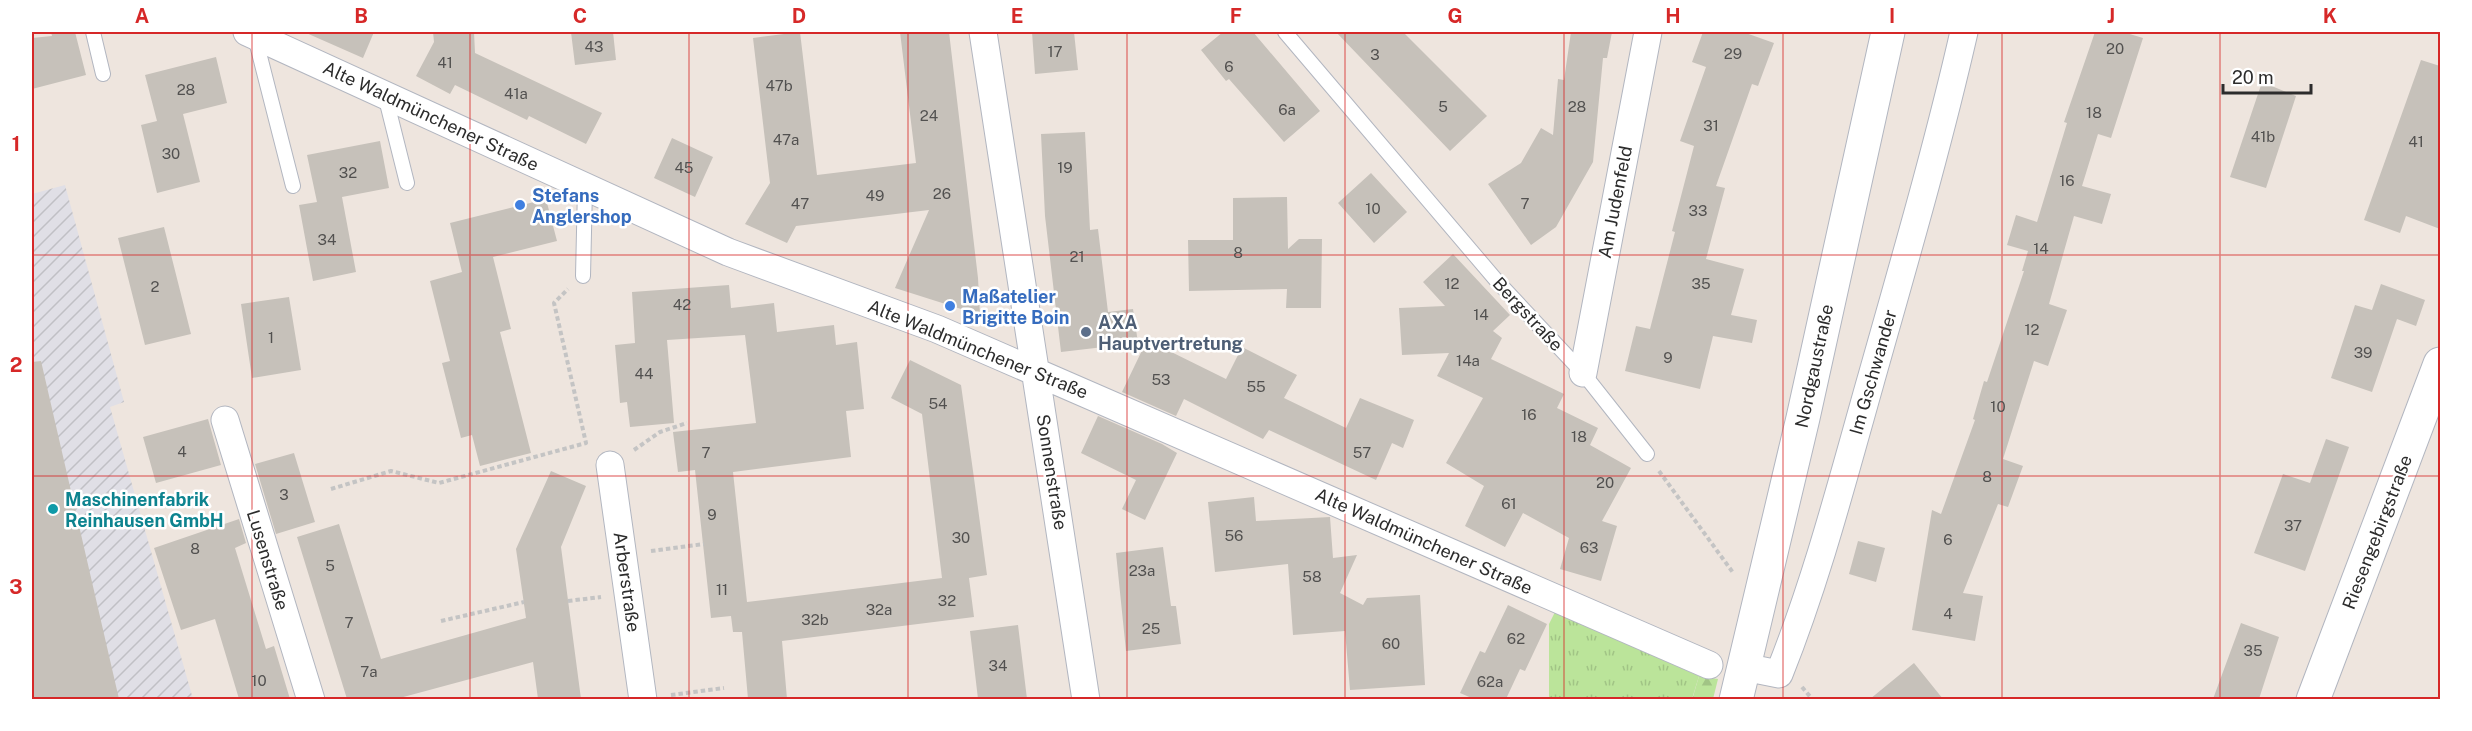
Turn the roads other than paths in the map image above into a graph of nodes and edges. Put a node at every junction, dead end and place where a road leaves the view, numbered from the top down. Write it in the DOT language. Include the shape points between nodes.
graph roads {
  1 [pos="93,32"];
  2 [pos="982,32"];
  3 [pos="1285,32"];
  4 [pos="1648,32"];
  5 [pos="1888,32"];
  6 [pos="1964,32"];
  7 [pos="251,33"];
  8 [pos="103,74"];
  9 [pos="385,95"];
  10 [pos="406,183"];
  11 [pos="293,186"];
  12 [pos="585,188"];
  13 [pos="583,276"];
  14 [pos="2440,364"];
  15 [pos="1036,371"];
  16 [pos="1583,373"];
  17 [pos="225,420"];
  18 [pos="1647,454"];
  19 [pos="610,465"];
  20 [pos="1708,665"];
  21 [pos="1744,667"];
  22 [pos="311,699"];
  23 [pos="643,699"];
  24 [pos="1086,699"];
  25 [pos="1736,699"];
  26 [pos="2313,699"];
  1 -- 8 [label="lane"];
  2 -- 15 [label="street, Sonnenstraße"];
  3 -- 16 [label="lane, Bergstraße" via="1496,280"];
  4 -- 16 [label="street, Am Judenfeld"];
  5 -- 21 [label="main road, Nordgaustraße"];
  6 -- 21 [label="street, Im Gschwander" via="1941,133 1824,550 1801,618 1779,674"];
  7 -- 9 [label="street, Alte Waldmünchener Straße"];
  7 -- 11 [label="lane"];
  9 -- 10 [label="lane"];
  9 -- 12 [label="street, Alte Waldmünchener Straße"];
  12 -- 13 [label="lane"];
  12 -- 15 [label="street, Alte Waldmünchener Straße" via="728,252 937,329"];
  14 -- 26 [label="main road, Riesengebirgstraße"];
  15 -- 20 [label="street, Alte Waldmünchener Straße"];
  15 -- 24 [label="street, Sonnenstraße"];
  16 -- 18 [label="lane, Bergstraße"];
  17 -- 22 [label="street, Lusenstraße"];
  19 -- 23 [label="street, Arberstraße"];
  21 -- 25 [label="main road, Nordgaustraße"];
}
